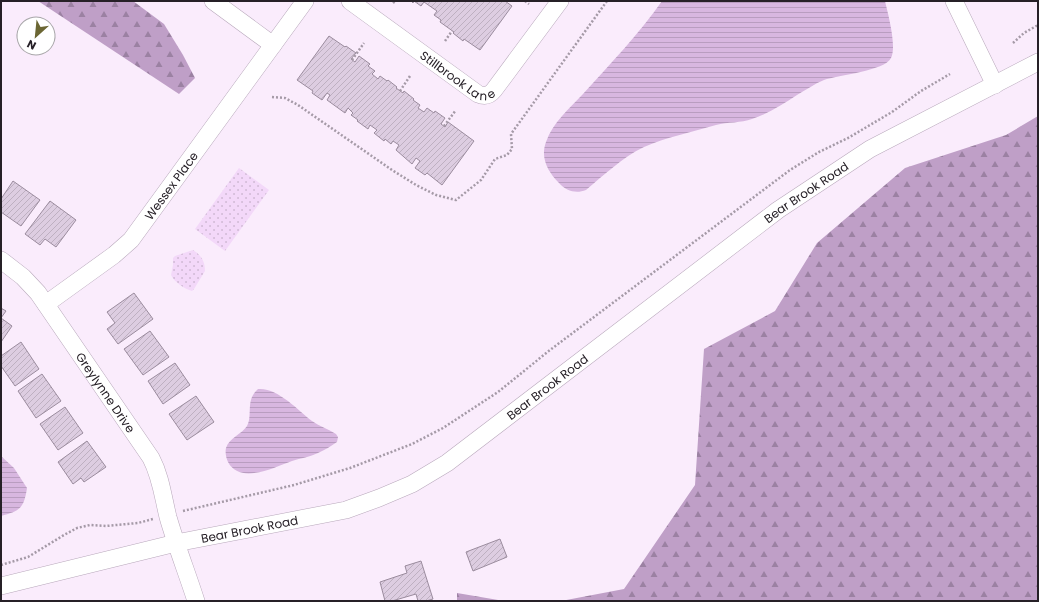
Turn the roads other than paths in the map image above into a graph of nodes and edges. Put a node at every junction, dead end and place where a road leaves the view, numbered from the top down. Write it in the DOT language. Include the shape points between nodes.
graph roads {
  1 [pos="213,1"];
  2 [pos="305,1"];
  3 [pos="350,1"];
  4 [pos="560,1"];
  5 [pos="954,1"];
  6 [pos="273,45"];
  7 [pos="1038,62"];
  8 [pos="995,85"];
  9 [pos="1,260"];
  10 [pos="46,304"];
  11 [pos="176,543"];
  12 [pos="1,586"];
  13 [pos="196,601"];
  1 -- 6 [label="street"];
  2 -- 6 [label="street, Wessex Place"];
  3 -- 4 [label="street, Stillbrook Lane" via="478,94 485,96 491,94"];
  5 -- 8 [label="street"];
  6 -- 10 [label="street, Wessex Place" via="131,240 114,256"];
  7 -- 8 [label="street, Bear Brook Road"];
  8 -- 11 [label="street, Bear Brook Road" via="870,149 778,210 447,462 412,484 340,511"];
  9 -- 10 [label="street, Greylynne Drive" via="23,277"];
  10 -- 11 [label="street, Greylynne Drive" via="151,458 159,478"];
  11 -- 12 [label="street, Bear Brook Road"];
  11 -- 13 [label="street, Greylynne Drive"];
}
